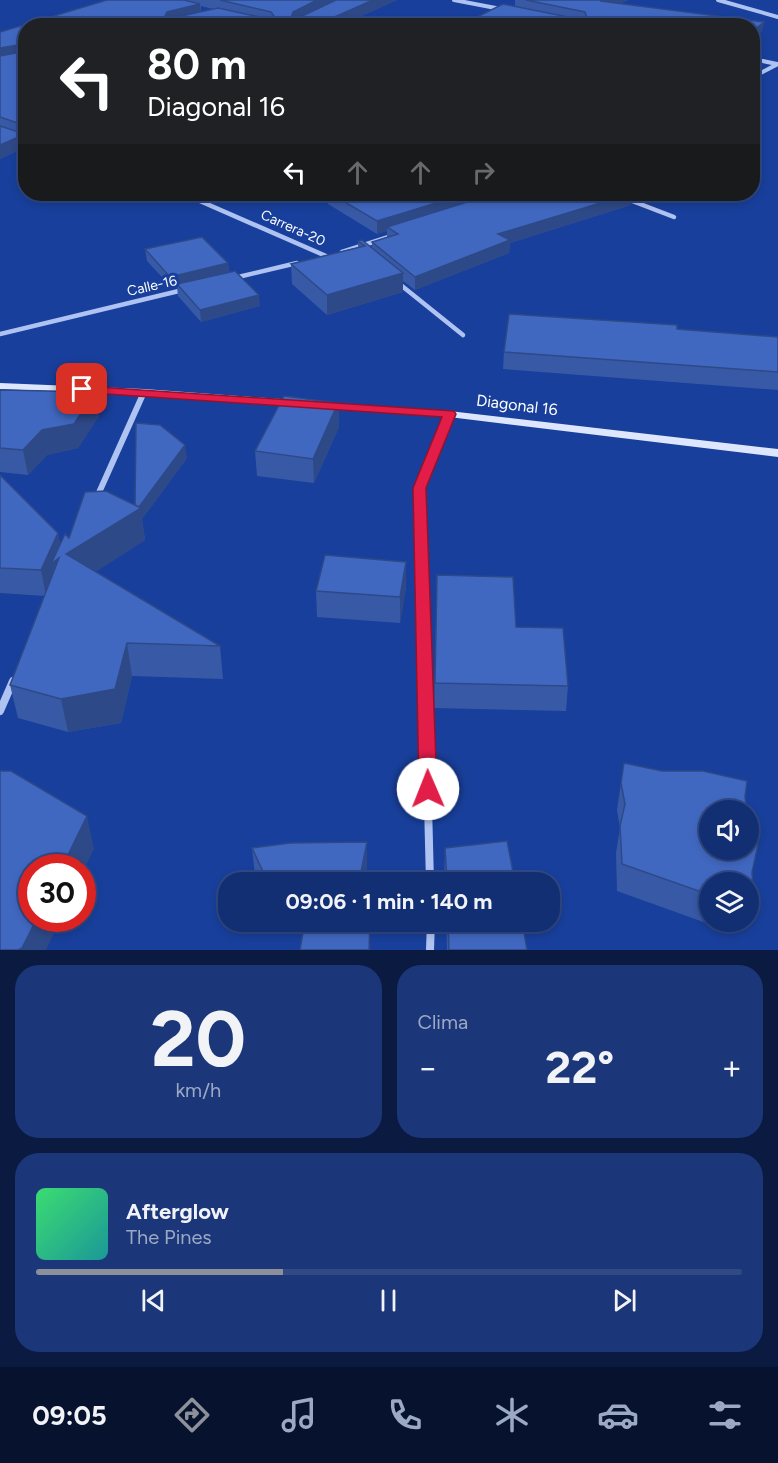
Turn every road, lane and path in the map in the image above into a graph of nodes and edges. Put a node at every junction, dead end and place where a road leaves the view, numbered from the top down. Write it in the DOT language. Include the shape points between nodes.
graph roads {
  1 [pos="454,0"];
  2 [pos="718,0"];
  3 [pos="501,9"];
  4 [pos="778,17"];
  5 [pos="760,60"];
  6 [pos="778,64"];
  7 [pos="760,73"];
  8 [pos="200,201"];
  9 [pos="632,201"];
  10 [pos="674,217"];
  11 [pos="399,233"];
  12 [pos="355,248"];
  13 [pos="364,255"];
  14 [pos="326,256"];
  15 [pos="314,259"];
  16 [pos="303,262"];
  17 [pos="391,277"];
  18 [pos="233,279"];
  19 [pos="186,290"];
  20 [pos="0,334"];
  21 [pos="463,336"];
  22 [pos="0,386"];
  23 [pos="144,392"];
  24 [pos="449,414"];
  25 [pos="778,453"];
  26 [pos="92,509"];
  27 [pos="19,668"];
  28 [pos="0,711"];
  29 [pos="430,872"];
  30 [pos="431,932"];
  31 [pos="430,950"];
  1 -- 3 [label="street"];
  2 -- 4 [label="street"];
  5 -- 6 [label="street"];
  6 -- 7 [label="street"];
  8 -- 14 [label="street, Carrera-20"];
  9 -- 10 [label="street"];
  11 -- 12 [label="street"];
  12 -- 13 [label="street"];
  12 -- 14 [label="street"];
  14 -- 15 [label="street"];
  16 -- 18 [label="street"];
  17 -- 21 [label="street"];
  19 -- 20 [label="street, Calle-16"];
  22 -- 23 [label="street, Diagonal 16"];
  23 -- 24 [label="street, Diagonal 16"];
  23 -- 26 [label="street"];
  24 -- 25 [label="street, Diagonal 16"];
  24 -- 29 [label="street" via="420,488"];
  27 -- 28 [label="street"];
  30 -- 31 [label="street"];
}
